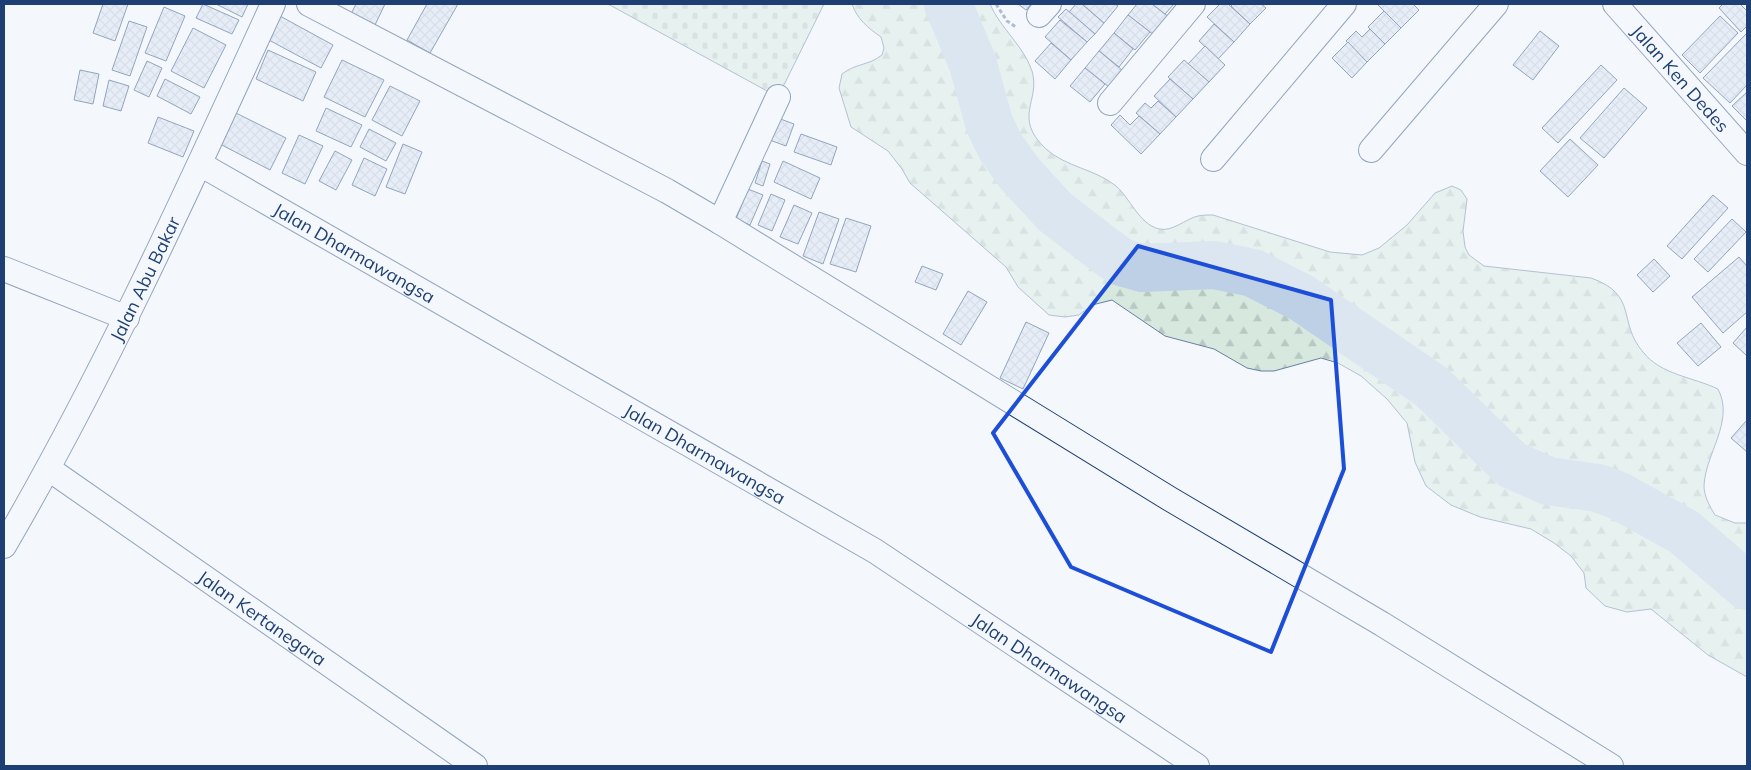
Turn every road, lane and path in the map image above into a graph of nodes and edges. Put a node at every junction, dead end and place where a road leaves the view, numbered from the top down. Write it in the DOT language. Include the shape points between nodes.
graph roads {
  1 [pos="273,4"];
  2 [pos="309,4"];
  3 [pos="1192,4"];
  4 [pos="1344,4"];
  5 [pos="1496,4"];
  6 [pos="1615,4"];
  7 [pos="778,97"];
  8 [pos="1110,103"];
  9 [pos="1371,150"];
  10 [pos="1747,153"];
  11 [pos="1213,159"];
  12 [pos="200,164"];
  13 [pos="720,222"];
  14 [pos="4,268"];
  15 [pos="127,318"];
  16 [pos="49,469"];
  17 [pos="4,546"];
  18 [pos="475,766"];
  19 [pos="1197,766"];
  20 [pos="1611,766"];
  1 -- 12 [label="street, Jalan Abu Bakar"];
  2 -- 13 [label="street"];
  3 -- 8 [label="street"];
  4 -- 11 [label="street"];
  5 -- 9 [label="street"];
  6 -- 10 [label="street, Jalan Ken Dedes"];
  7 -- 13 [label="street"];
  12 -- 15 [label="street, Jalan Abu Bakar"];
  12 -- 19 [label="street, Jalan Dharmawangsa" via="875,551"];
  13 -- 20 [label="street" via="1170,500 1382,624"];
  14 -- 15 [label="street"];
  15 -- 16 [label="street, Jalan Abu Bakar"];
  16 -- 17 [label="street, Jalan Abu Bakar"];
  16 -- 18 [label="street, Jalan Kertanegara"];
}
